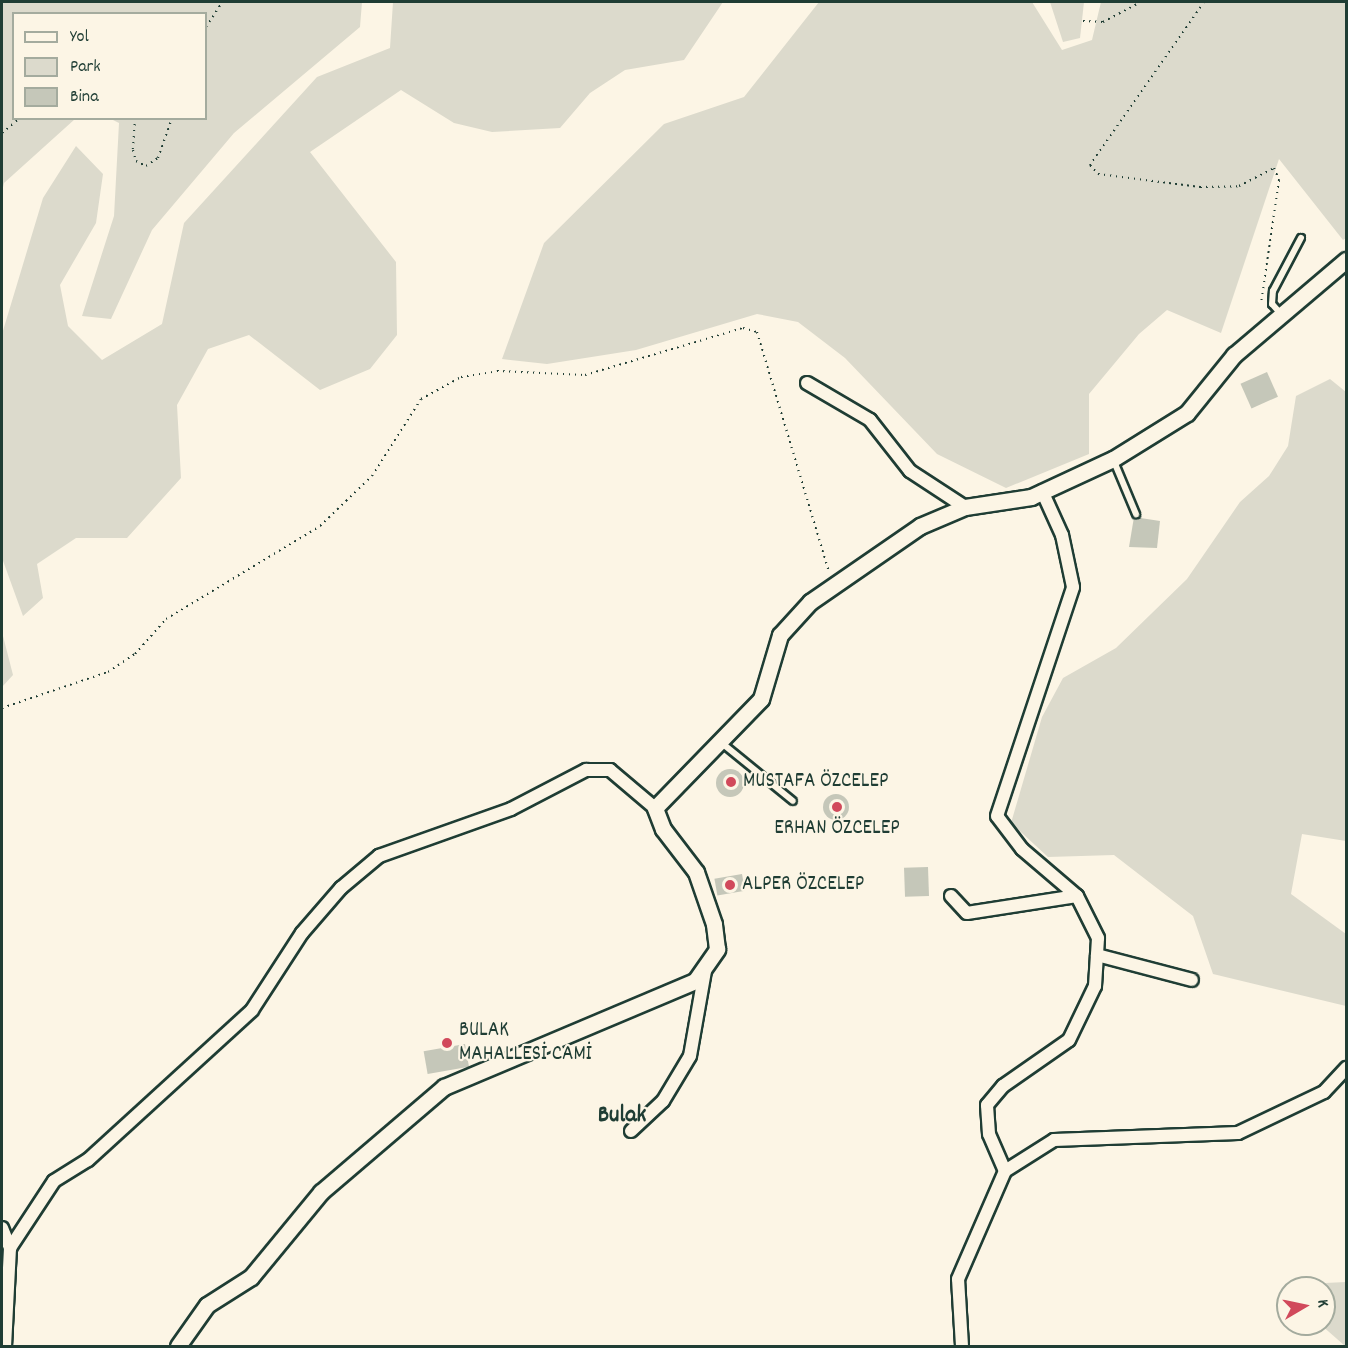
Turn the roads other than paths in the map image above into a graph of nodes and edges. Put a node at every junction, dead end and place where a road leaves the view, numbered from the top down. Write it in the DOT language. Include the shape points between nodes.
graph roads {
  1 [pos="1301,238"];
  2 [pos="1347,260"];
  3 [pos="1282,315"];
  4 [pos="807,383"];
  5 [pos="1113,459"];
  6 [pos="1042,492"];
  7 [pos="965,507"];
  8 [pos="1136,514"];
  9 [pos="723,744"];
  10 [pos="793,801"];
  11 [pos="655,808"];
  12 [pos="951,896"];
  13 [pos="1077,896"];
  14 [pos="1097,956"];
  15 [pos="706,965"];
  16 [pos="1192,980"];
  17 [pos="1347,1068"];
  18 [pos="632,1131"];
  19 [pos="1005,1171"];
  20 [pos="2,1228"];
  21 [pos="10,1248"];
  22 [pos="5,1347"];
  23 [pos="178,1347"];
  24 [pos="962,1347"];
  1 -- 3 [label="lane" via="1274,291 1272,304"];
  2 -- 3 [label="street"];
  3 -- 5 [label="street" via="1234,355 1187,413"];
  4 -- 7 [label="street" via="870,420 910,471"];
  5 -- 6 [label="street"];
  5 -- 8 [label="lane"];
  6 -- 7 [label="street"];
  6 -- 13 [label="street" via="1062,535 1073,587 997,816 1022,849"];
  7 -- 9 [label="street" via="920,526 834,586 780,635 761,699"];
  9 -- 10 [label="lane"];
  9 -- 11 [label="street"];
  11 -- 15 [label="street" via="663,829 696,872 714,924 717,949"];
  11 -- 21 [label="street" via="610,770 586,770 511,809 379,856 341,888 302,933 252,1010 88,1160 54,1181"];
  12 -- 13 [label="street" via="967,913"];
  13 -- 14 [label="street" via="1098,938"];
  14 -- 16 [label="street"];
  14 -- 19 [label="street" via="1095,986 1069,1040 1003,1086 987,1105 989,1134"];
  15 -- 18 [label="street" via="690,1056 663,1101"];
  15 -- 23 [label="street" via="695,981 444,1087 321,1192 251,1277 207,1305"];
  17 -- 19 [label="street" via="1324,1092 1238,1133 1054,1140"];
  19 -- 24 [label="street" via="958,1279"];
  20 -- 21 [label="street"];
  21 -- 22 [label="street"];
}
